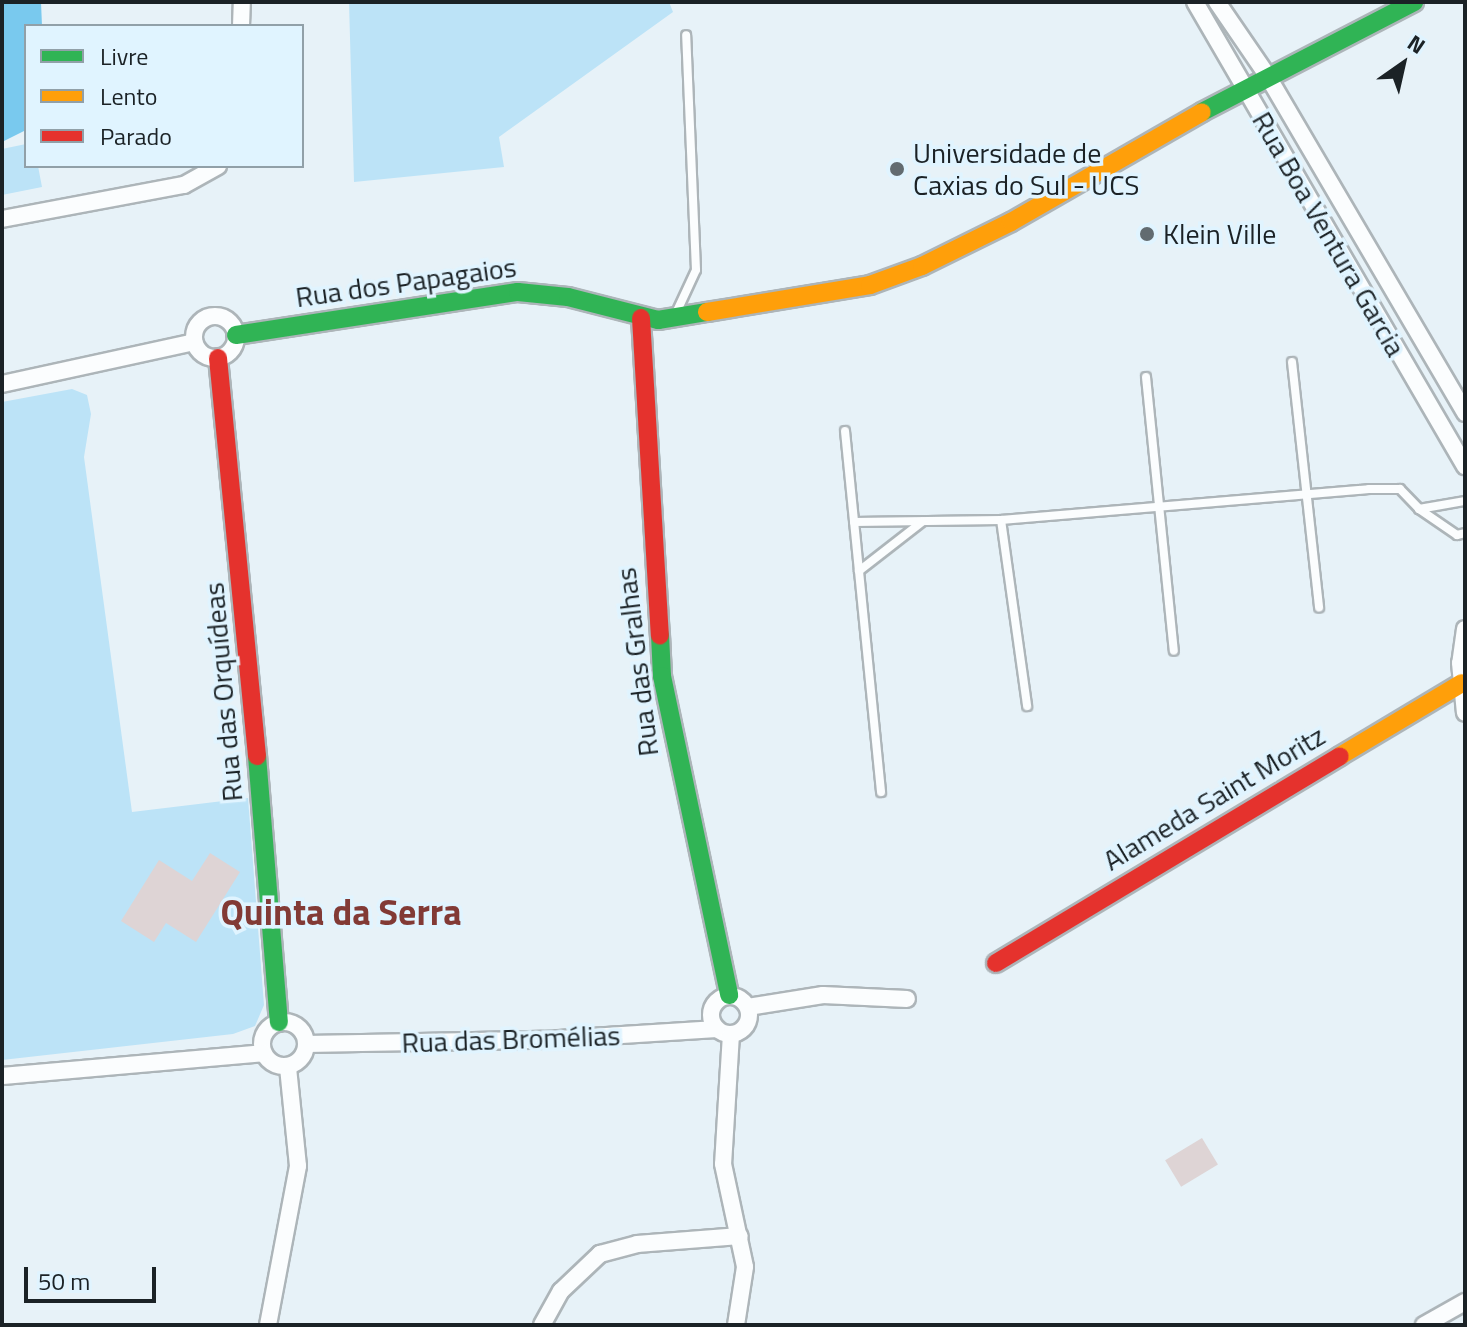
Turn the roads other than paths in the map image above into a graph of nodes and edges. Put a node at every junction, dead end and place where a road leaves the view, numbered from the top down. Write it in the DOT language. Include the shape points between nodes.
graph roads {
  1 [pos="242,2"];
  2 [pos="1195,2"];
  3 [pos="1217,2"];
  4 [pos="1414,2"];
  5 [pos="241,24"];
  6 [pos="686,35"];
  7 [pos="1267,75"];
  8 [pos="1243,89"];
  9 [pos="214,168"];
  10 [pos="2,219"];
  11 [pos="641,318"];
  12 [pos="672,319"];
  13 [pos="236,335"];
  14 [pos="194,342"];
  15 [pos="218,358"];
  16 [pos="1292,362"];
  17 [pos="1146,377"];
  18 [pos="2,384"];
  19 [pos="1465,413"];
  20 [pos="845,431"];
  21 [pos="1465,466"];
  22 [pos="1305,493"];
  23 [pos="1465,501"];
  24 [pos="1156,509"];
  25 [pos="1419,509"];
  26 [pos="1001,520"];
  27 [pos="922,521"];
  28 [pos="854,522"];
  29 [pos="1465,533"];
  30 [pos="859,571"];
  31 [pos="1319,608"];
  32 [pos="1465,629"];
  33 [pos="1174,651"];
  34 [pos="1462,683"];
  35 [pos="1027,706"];
  36 [pos="1465,713"];
  37 [pos="881,792"];
  38 [pos="996,963"];
  39 [pos="729,995"];
  40 [pos="907,999"];
  41 [pos="748,1007"];
  42 [pos="279,1022"];
  43 [pos="724,1032"];
  44 [pos="306,1044"];
  45 [pos="263,1053"];
  46 [pos="288,1067"];
  47 [pos="2,1076"];
  48 [pos="740,1236"];
  49 [pos="1465,1302"];
  50 [pos="268,1325"];
  51 [pos="542,1325"];
  52 [pos="736,1325"];
  53 [pos="1424,1325"];
  1 -- 5 [label="street"];
  2 -- 8 [label="street, Rua Boa Ventura Garcia"];
  3 -- 7 [label="street, Rua Boa Ventura Garcia"];
  4 -- 7 [label="street, Rua dos Papagaios"];
  6 -- 12 [label="lane" via="696,270"];
  7 -- 8 [label="street, Rua dos Papagaios"];
  7 -- 19 [label="street, Rua Boa Ventura Garcia"];
  8 -- 12 [label="street, Rua dos Papagaios" via="1011,222 922,266 870,285"];
  8 -- 21 [label="street, Rua Boa Ventura Garcia"];
  9 -- 10 [label="street" via="184,185"];
  11 -- 12 [label="street, Rua dos Papagaios"];
  11 -- 13 [label="street, Rua dos Papagaios" via="568,297 518,292"];
  11 -- 39 [label="street, Rua das Gralhas" via="662,676"];
  13 -- 14 [label="street" via="229,322 207,317 196,327"];
  13 -- 15 [label="street" via="231,350"];
  14 -- 15 [label="street" via="203,354"];
  14 -- 18 [label="street"];
  15 -- 42 [label="street, Rua das Orquídeas"];
  16 -- 22 [label="lane"];
  17 -- 24 [label="lane"];
  20 -- 28 [label="lane"];
  22 -- 24 [label="lane"];
  22 -- 25 [label="lane" via="1400,489"];
  22 -- 31 [label="lane"];
  23 -- 25 [label="lane"];
  24 -- 26 [label="lane"];
  24 -- 33 [label="lane"];
  25 -- 29 [label="lane" via="1457,535"];
  26 -- 27 [label="lane"];
  26 -- 35 [label="lane"];
  27 -- 28 [label="lane"];
  27 -- 30 [label="lane"];
  28 -- 30 [label="lane"];
  30 -- 37 [label="lane"];
  32 -- 34 [label="street"];
  34 -- 36 [label="street"];
  34 -- 38 [label="street, Alameda Saint Moritz"];
  39 -- 41 [label="street"];
  39 -- 43 [label="street" via="712,1008"];
  40 -- 41 [label="street" via="823,995"];
  41 -- 43 [label="street" via="749,1022"];
  42 -- 44 [label="street" via="300,1030"];
  42 -- 45 [label="street" via="262,1037"];
  43 -- 44 [label="street, Rua das Bromélias"];
  43 -- 48 [label="street" via="723,1164"];
  44 -- 46 [label="street" via="301,1059"];
  45 -- 46 [label="street" via="273,1064"];
  45 -- 47 [label="street"];
  46 -- 50 [label="street" via="298,1166"];
  48 -- 51 [label="street" via="637,1244 600,1254 577,1272"];
  48 -- 52 [label="street" via="745,1276"];
  49 -- 53 [label="street"];
}
